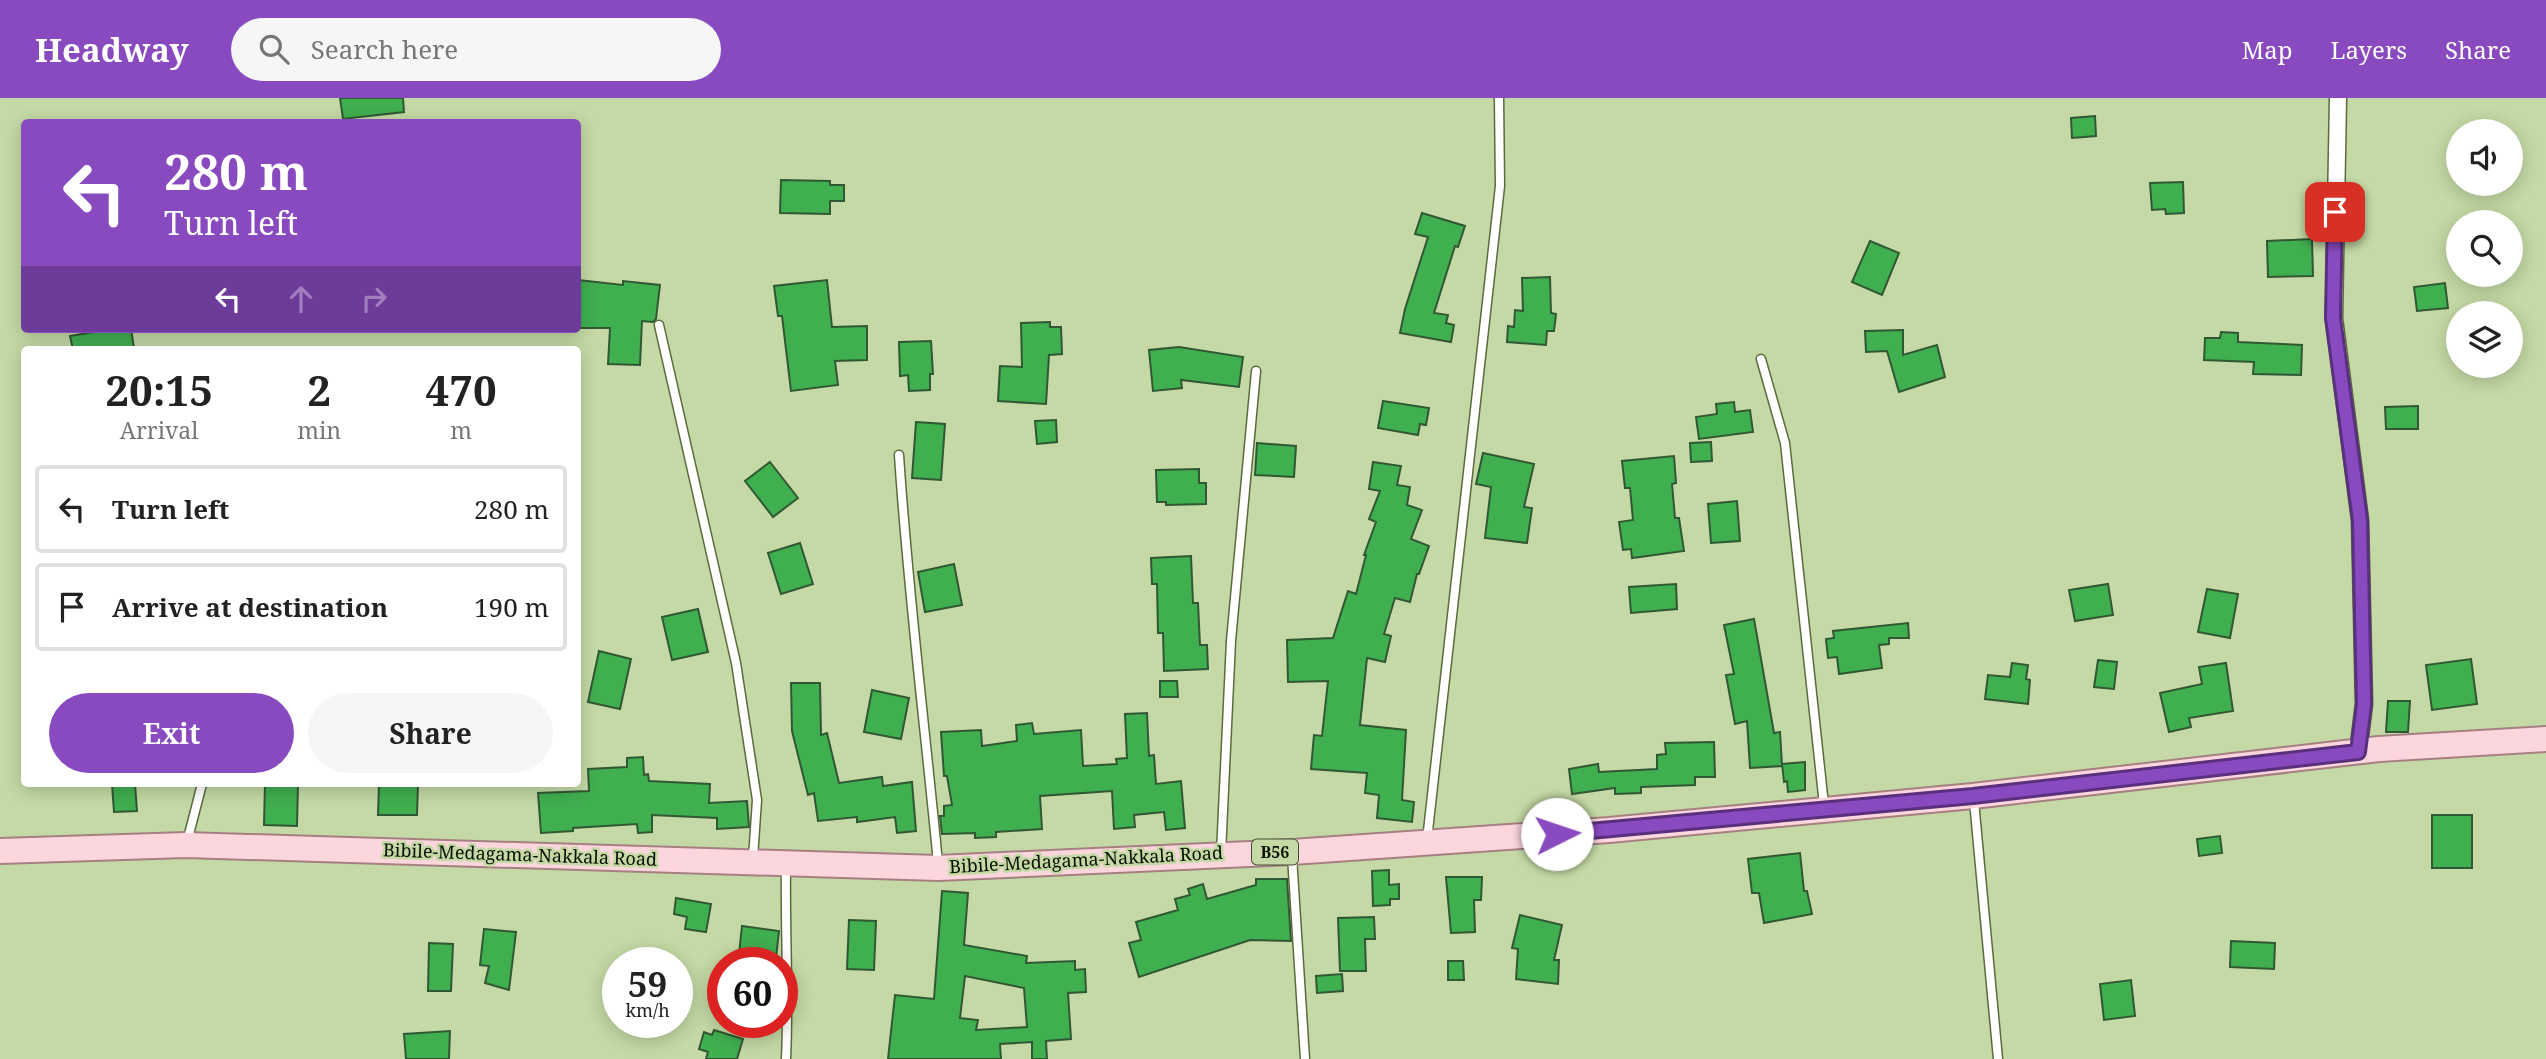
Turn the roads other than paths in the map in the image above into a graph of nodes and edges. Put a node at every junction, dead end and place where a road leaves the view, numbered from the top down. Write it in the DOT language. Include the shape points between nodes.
graph roads {
  1 [pos="1499,98"];
  2 [pos="2339,98"];
  3 [pos="659,325"];
  4 [pos="1761,359"];
  5 [pos="1256,371"];
  6 [pos="899,456"];
  7 [pos="2546,739"];
  8 [pos="2358,752"];
  9 [pos="201,787"];
  10 [pos="1973,796"];
  11 [pos="1825,811"];
  12 [pos="1427,843"];
  13 [pos="186,845"];
  14 [pos="0,851"];
  15 [pos="1292,852"];
  16 [pos="1221,853"];
  17 [pos="753,862"];
  18 [pos="786,864"];
  19 [pos="938,868"];
  20 [pos="786,1059"];
  21 [pos="1305,1059"];
  22 [pos="1998,1059"];
  1 -- 12 [label="lane" via="1499,200"];
  2 -- 8 [label="street" via="2333,318 2360,520 2364,704"];
  3 -- 17 [label="lane" via="736,663 757,800"];
  4 -- 11 [label="lane" via="1785,443"];
  5 -- 16 [label="lane" via="1231,641"];
  6 -- 19 [label="lane" via="907,580"];
  7 -- 8 [label="main road, Bibile-Medagama-Nakkala Road / B56"];
  8 -- 10 [label="main road, Bibile-Medagama-Nakkala Road / B56"];
  9 -- 13 [label="lane"];
  10 -- 11 [label="main road, Bibile-Medagama-Nakkala Road / B56"];
  10 -- 22 [label="lane"];
  11 -- 12 [label="main road, Bibile-Medagama-Nakkala Road / B56"];
  12 -- 15 [label="main road, Bibile-Medagama-Nakkala Road / B56"];
  13 -- 14 [label="main road, Bibile-Medagama-Nakkala Road / B56"];
  13 -- 17 [label="main road, Bibile-Medagama-Nakkala Road / B56"];
  15 -- 16 [label="main road, Bibile-Medagama-Nakkala Road / B56"];
  15 -- 21 [label="lane"];
  16 -- 19 [label="main road, Bibile-Medagama-Nakkala Road / B56"];
  17 -- 18 [label="main road, Bibile-Medagama-Nakkala Road / B56"];
  18 -- 19 [label="main road, Bibile-Medagama-Nakkala Road / B56"];
  18 -- 20 [label="lane"];
}
